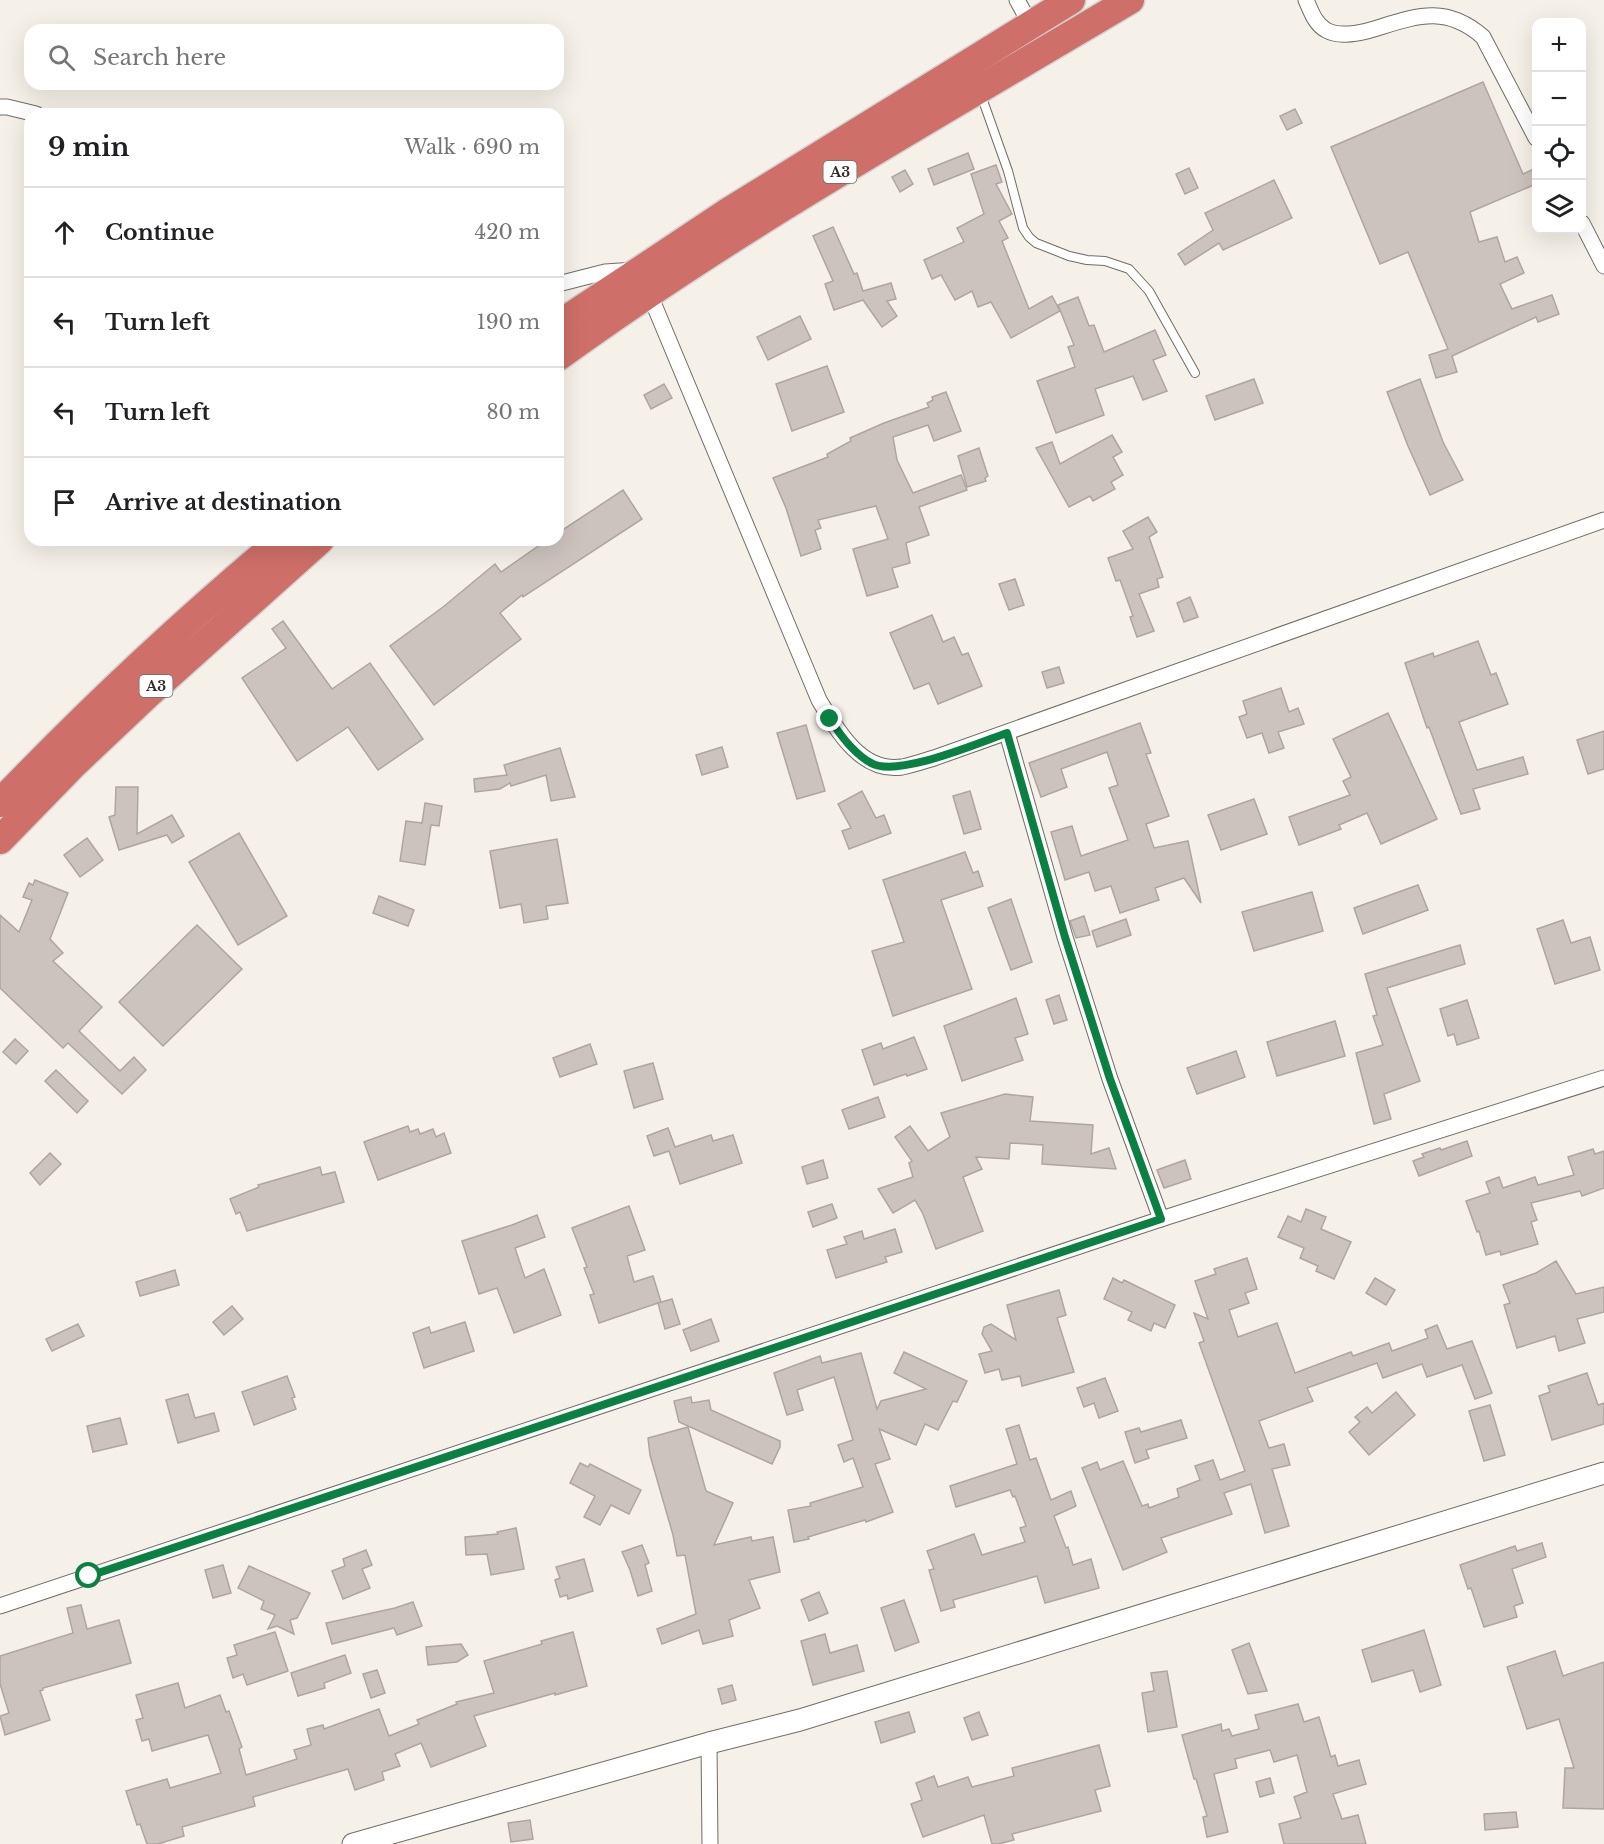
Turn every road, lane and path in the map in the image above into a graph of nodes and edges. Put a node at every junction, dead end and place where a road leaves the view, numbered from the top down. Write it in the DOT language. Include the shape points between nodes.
graph roads {
  1 [pos="1071,0"];
  2 [pos="1130,0"];
  3 [pos="1306,0"];
  4 [pos="1024,12"];
  5 [pos="1042,53"];
  6 [pos="979,88"];
  7 [pos="0,107"];
  8 [pos="24,112"];
  9 [pos="1532,130"];
  10 [pos="805,179"];
  11 [pos="1586,232"];
  12 [pos="1604,266"];
  13 [pos="564,282"];
  14 [pos="644,282"];
  15 [pos="564,318"];
  16 [pos="564,352"];
  17 [pos="1195,373"];
  18 [pos="1604,520"];
  19 [pos="274,546"];
  20 [pos="313,546"];
  21 [pos="99,722"];
  22 [pos="1007,733"];
  23 [pos="0,803"];
  24 [pos="0,840"];
  25 [pos="1604,1078"];
  26 [pos="1161,1219"];
  27 [pos="1604,1473"];
  28 [pos="0,1606"];
  29 [pos="709,1743"];
  30 [pos="353,1844"];
  31 [pos="710,1844"];
  1 -- 4 [label="highway, A3"];
  2 -- 5 [label="highway, A3"];
  3 -- 9 [label="street" via="1315,20 1326,30 1340,34 1436,15 1470,25 1483,37"];
  4 -- 5 [label="street"];
  4 -- 10 [label="highway, A3"];
  5 -- 6 [label="highway, A3"];
  6 -- 10 [label="highway, A3"];
  6 -- 17 [label="lane" via="1029,237 1069,256 1128,269 1149,291"];
  7 -- 8 [label="street"];
  10 -- 14 [label="highway, A3" via="736,236"];
  11 -- 12 [label="street"];
  13 -- 14 [label="street" via="605,272"];
  14 -- 15 [label="highway, A3"];
  14 -- 16 [label="highway, A3"];
  14 -- 22 [label="street" via="819,700 842,738 872,764 900,767"];
  18 -- 22 [label="street"];
  19 -- 21 [label="highway, A3" via="159,648"];
  20 -- 21 [label="highway, A3"];
  21 -- 23 [label="highway, A3"];
  21 -- 24 [label="highway, A3"];
  22 -- 26 [label="street" via="1110,1079"];
  25 -- 26 [label="street"];
  26 -- 28 [label="street"];
  27 -- 29 [label="street" via="800,1720"];
  29 -- 30 [label="street"];
  29 -- 31 [label="street"];
}
